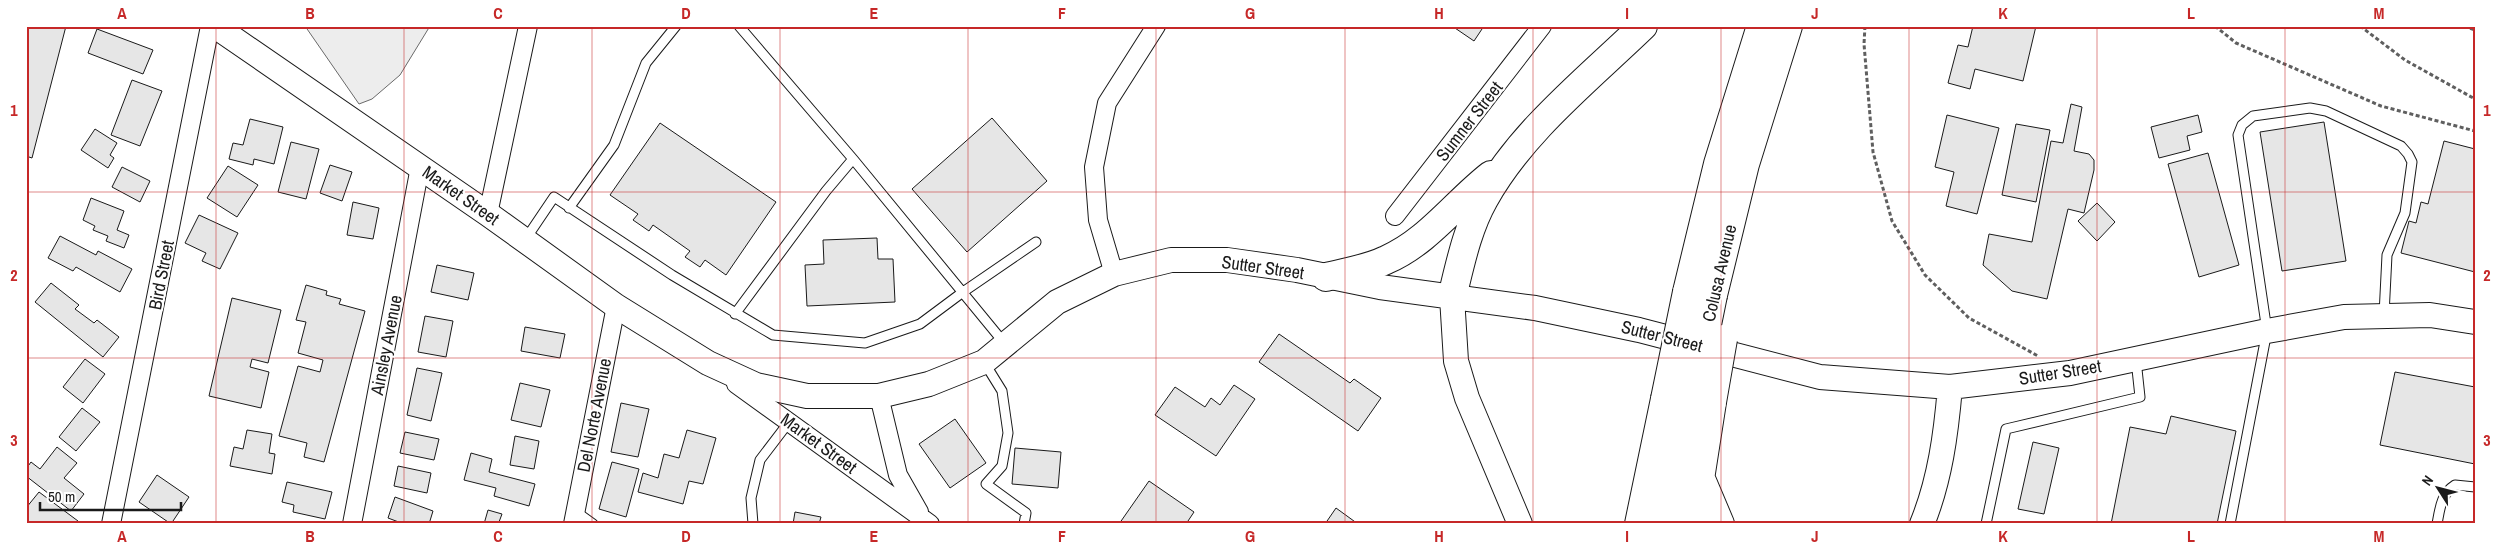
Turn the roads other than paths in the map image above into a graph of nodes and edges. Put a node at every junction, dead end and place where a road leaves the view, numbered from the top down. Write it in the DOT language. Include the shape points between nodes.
graph roads {
  1 [pos="210,26"];
  2 [pos="215,26"];
  3 [pos="528,26"];
  4 [pos="676,26"];
  5 [pos="738,26"];
  6 [pos="1156,26"];
  7 [pos="1542,26"];
  8 [pos="1643,26"];
  9 [pos="1761,26"];
  10 [pos="1788,26"];
  11 [pos="853,159"];
  12 [pos="1506,163"];
  13 [pos="420,167"];
  14 [pos="569,208"];
  15 [pos="488,214"];
  16 [pos="1395,216"];
  17 [pos="525,240"];
  18 [pos="1036,242"];
  19 [pos="1114,274"];
  20 [pos="1326,277"];
  21 [pos="962,292"];
  22 [pos="1710,295"];
  23 [pos="1452,297"];
  24 [pos="616,306"];
  25 [pos="735,314"];
  26 [pos="2384,316"];
  27 [pos="2475,322"];
  28 [pos="2267,331"];
  29 [pos="1005,344"];
  30 [pos="2136,359"];
  31 [pos="984,362"];
  32 [pos="708,363"];
  33 [pos="1950,387"];
  34 [pos="879,396"];
  35 [pos="1689,401"];
  36 [pos="789,422"];
  37 [pos="1700,477"];
  38 [pos="2475,487"];
  39 [pos="913,514"];
  40 [pos="574,518"];
  41 [pos="111,524"];
  42 [pos="352,524"];
  43 [pos="593,524"];
  44 [pos="753,524"];
  45 [pos="931,524"];
  46 [pos="1024,524"];
  47 [pos="1520,524"];
  48 [pos="1639,524"];
  49 [pos="1666,524"];
  50 [pos="1693,524"];
  51 [pos="1720,524"];
  52 [pos="1922,524"];
  53 [pos="1986,524"];
  54 [pos="2230,524"];
  55 [pos="2437,524"];
  1 -- 41 [label="street, Bird Street"];
  2 -- 13 [label="main road, Market Street"];
  3 -- 15 [label="street"];
  4 -- 14 [label="lane" via="646,63 614,145"];
  5 -- 11 [label="lane"];
  6 -- 19 [label="street" via="1107,103 1094,167 1098,220"];
  7 -- 16 [label="street, Sumner Street"];
  8 -- 12 [label="highway" via="1529,136"];
  9 -- 22 [label="highway, Colusa Avenue" via="1718,164"];
  10 -- 22 [label="highway, Colusa Avenue" via="1745,164"];
  11 -- 21 [label="lane"];
  11 -- 25 [label="lane"];
  12 -- 20 [label="highway" via="1402,251 1368,267"];
  12 -- 23 [label="highway" via="1483,201 1463,252"];
  13 -- 15 [label="main road, Market Street"];
  13 -- 42 [label="street, Ainsley Avenue"];
  14 -- 17 [label="lane" via="554,198"];
  14 -- 25 [label="lane"];
  15 -- 17 [label="main road, Market Street"];
  17 -- 24 [label="main road, Market Street"];
  18 -- 21 [label="lane"];
  19 -- 20 [label="main road, Sutter Street" via="1171,260 1227,260"];
  19 -- 29 [label="main road, Sutter Street" via="1057,302"];
  20 -- 23 [label="main road, Sutter Street"];
  21 -- 25 [label="lane" via="920,324 865,343 773,335"];
  21 -- 29 [label="lane"];
  22 -- 35 [label="highway, Colusa Avenue, bridge"];
  23 -- 33 [label="main road, Sutter Street" via="1535,308 1640,330 1820,377"];
  23 -- 47 [label="main road" via="1456,361 1467,398"];
  24 -- 32 [label="main road, Market Street"];
  24 -- 40 [label="street, Del Norte Avenue"];
  26 -- 27 [label="main road, Sutter Street" via="2430,315"];
  26 -- 28 [label="main road, Sutter Street" via="2344,317"];
  26 -- 28 [label="lane" via="2387,255 2405,213 2412,162 2401,146 2326,111 2310,108 2253,116 2242,125 2238,135"];
  28 -- 30 [label="main road, Sutter Street"];
  28 -- 54 [label="lane"];
  29 -- 31 [label="main road, Sutter Street"];
  30 -- 33 [label="main road, Sutter Street" via="2070,373"];
  30 -- 53 [label="lane" via="2140,397 2006,429"];
  31 -- 34 [label="main road, Sutter Street" via="929,384"];
  31 -- 46 [label="lane" via="1002,391 1008,433 1002,466 986,484 1026,514"];
  32 -- 34 [label="main road, Market Street" via="756,385 807,396"];
  32 -- 36 [label="street, Market Street"];
  33 -- 52 [label="main road" via="1945,444"];
  34 -- 39 [label="street, Market Street" via="898,475"];
  35 -- 37 [label="highway"];
  35 -- 48 [label="highway, Colusa Avenue"];
  35 -- 49 [label="highway, Colusa Avenue"];
  36 -- 39 [label="street, Market Street"];
  36 -- 44 [label="lane" via="760,460 751,498"];
  37 -- 50 [label="highway"];
  37 -- 51 [label="highway"];
  38 -- 55 [label="lane" via="2455,484 2449,489 2443,497"];
  39 -- 45 [label="street, Market Street"];
  40 -- 43 [label="lane"];
}
